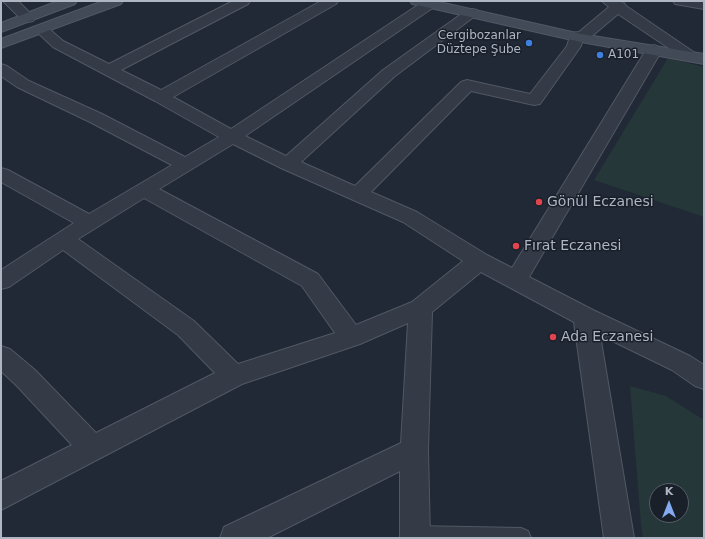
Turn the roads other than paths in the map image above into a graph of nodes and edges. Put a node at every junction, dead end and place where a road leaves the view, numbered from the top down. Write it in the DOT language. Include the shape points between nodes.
graph roads {
  1 [pos="10,1"];
  2 [pos="70,1"];
  3 [pos="116,1"];
  4 [pos="243,1"];
  5 [pos="331,1"];
  6 [pos="680,1"];
  7 [pos="423,2"];
  8 [pos="619,3"];
  9 [pos="704,6"];
  10 [pos="472,13"];
  11 [pos="35,24"];
  12 [pos="1,28"];
  13 [pos="578,37"];
  14 [pos="1,44"];
  15 [pos="654,50"];
  16 [pos="697,58"];
  17 [pos="1,69"];
  18 [pos="109,70"];
  19 [pos="161,97"];
  20 [pos="232,137"];
  21 [pos="185,164"];
  22 [pos="288,164"];
  23 [pos="1,174"];
  24 [pos="144,189"];
  25 [pos="358,194"];
  26 [pos="90,223"];
  27 [pos="63,239"];
  28 [pos="479,261"];
  29 [pos="516,280"];
  30 [pos="1,281"];
  31 [pos="420,308"];
  32 [pos="585,317"];
  33 [pos="352,337"];
  34 [pos="1,356"];
  35 [pos="234,376"];
  36 [pos="704,378"];
  37 [pos="92,448"];
  38 [pos="414,450"];
  39 [pos="1,496"];
  40 [pos="415,537"];
  41 [pos="235,538"];
  42 [pos="521,538"];
  43 [pos="619,538"];
  1 -- 11 [label="street"];
  2 -- 11 [label="main road"];
  3 -- 11 [label="main road"];
  4 -- 18 [label="street"];
  5 -- 19 [label="street"];
  6 -- 9 [label="street"];
  7 -- 10 [label="main road"];
  7 -- 20 [label="street"];
  8 -- 13 [label="street"];
  8 -- 16 [label="street"];
  10 -- 13 [label="main road"];
  10 -- 22 [label="street" via="390,73"];
  11 -- 12 [label="main road"];
  11 -- 14 [label="main road"];
  11 -- 18 [label="street" via="58,44"];
  13 -- 15 [label="main road"];
  13 -- 25 [label="street" via="534,100 467,85"];
  15 -- 16 [label="main road"];
  15 -- 29 [label="street"];
  17 -- 21 [label="street" via="23,84"];
  18 -- 19 [label="street"];
  19 -- 20 [label="street"];
  20 -- 21 [label="street"];
  20 -- 22 [label="street"];
  21 -- 24 [label="street"];
  22 -- 25 [label="street"];
  23 -- 26 [label="street"];
  24 -- 26 [label="street"];
  24 -- 33 [label="street" via="310,280"];
  25 -- 28 [label="street" via="410,217"];
  26 -- 27 [label="street"];
  27 -- 30 [label="street"];
  27 -- 35 [label="street" via="186,328"];
  28 -- 29 [label="street"];
  28 -- 31 [label="street"];
  29 -- 32 [label="street"];
  31 -- 33 [label="street"];
  31 -- 38 [label="street"];
  32 -- 36 [label="street"];
  32 -- 43 [label="street"];
  33 -- 35 [label="street"];
  34 -- 37 [label="street" via="26,378"];
  35 -- 37 [label="street"];
  37 -- 39 [label="street"];
  38 -- 40 [label="street"];
  38 -- 41 [label="street"];
  40 -- 42 [label="lane"];
}
